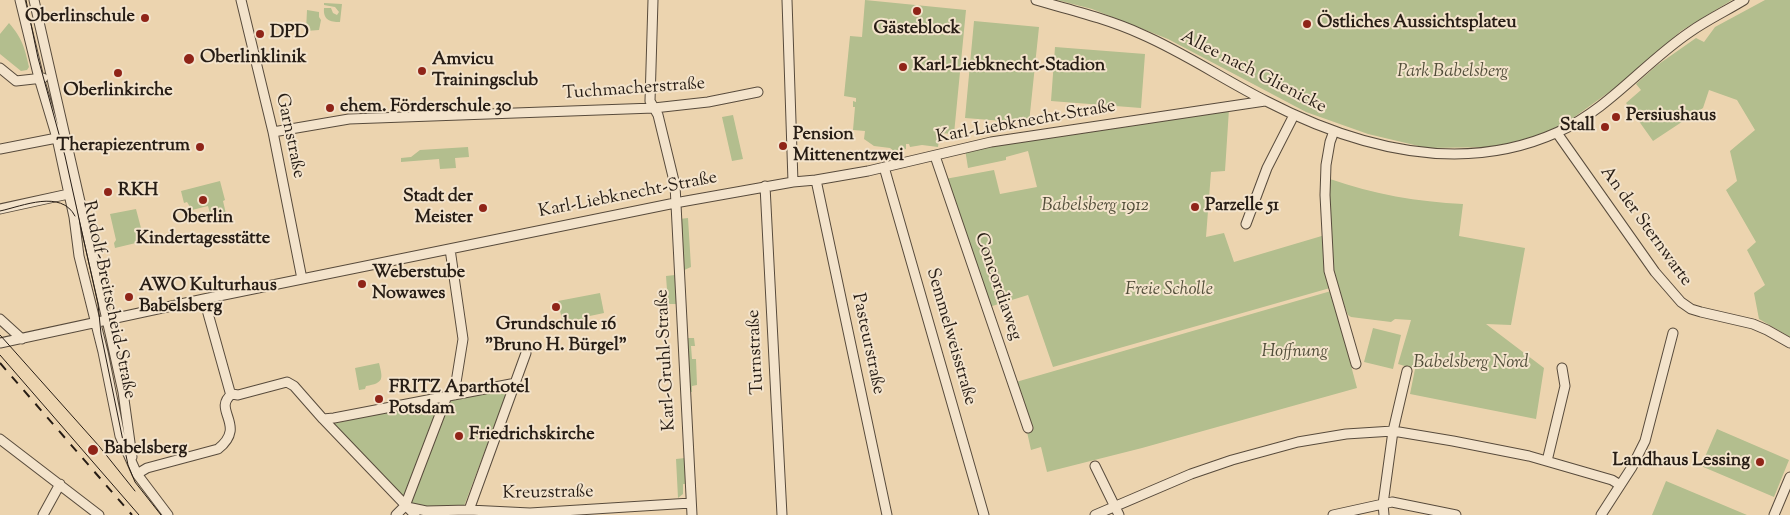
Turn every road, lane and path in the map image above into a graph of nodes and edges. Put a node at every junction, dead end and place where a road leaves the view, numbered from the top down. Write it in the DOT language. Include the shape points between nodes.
graph roads {
  1 [pos="20,0"];
  2 [pos="34,0"];
  3 [pos="242,0"];
  4 [pos="652,0"];
  5 [pos="787,0"];
  6 [pos="1036,0"];
  7 [pos="1744,0"];
  8 [pos="0,68"];
  9 [pos="51,76"];
  10 [pos="39,78"];
  11 [pos="758,92"];
  12 [pos="1265,101"];
  13 [pos="654,108"];
  14 [pos="1294,115"];
  15 [pos="1334,131"];
  16 [pos="273,132"];
  17 [pos="1557,133"];
  18 [pos="61,137"];
  19 [pos="0,149"];
  20 [pos="935,156"];
  21 [pos="884,167"];
  22 [pos="816,180"];
  23 [pos="793,182"];
  24 [pos="765,186"];
  25 [pos="73,193"];
  26 [pos="675,203"];
  27 [pos="0,210"];
  28 [pos="1246,224"];
  29 [pos="450,249"];
  30 [pos="302,279"];
  31 [pos="204,299"];
  32 [pos="0,319"];
  33 [pos="108,320"];
  34 [pos="96,323"];
  35 [pos="1673,333"];
  36 [pos="22,339"];
  37 [pos="0,343"];
  38 [pos="1790,343"];
  39 [pos="526,354"];
  40 [pos="1356,364"];
  41 [pos="1562,368"];
  42 [pos="1407,371"];
  43 [pos="516,382"];
  44 [pos="232,394"];
  45 [pos="451,395"];
  46 [pos="323,419"];
  47 [pos="1028,428"];
  48 [pos="1393,431"];
  49 [pos="0,439"];
  50 [pos="1547,461"];
  51 [pos="1095,466"];
  52 [pos="135,471"];
  53 [pos="1790,477"];
  54 [pos="60,484"];
  55 [pos="1620,484"];
  56 [pos="691,504"];
  57 [pos="1383,504"];
  58 [pos="405,506"];
  59 [pos="469,510"];
  60 [pos="1117,511"];
  61 [pos="43,515"];
  62 [pos="99,515"];
  63 [pos="168,515"];
  64 [pos="396,515"];
  65 [pos="415,515"];
  66 [pos="692,515"];
  67 [pos="782,515"];
  68 [pos="887,515"];
  69 [pos="984,515"];
  70 [pos="1095,515"];
  71 [pos="1333,515"];
  72 [pos="1384,515"];
  73 [pos="1456,515"];
  74 [pos="1601,515"];
  75 [pos="1774,515"];
  1 -- 10 [label="street, Rudolf-Breitscheid-Straße"];
  2 -- 9 [label="street, Rudolf-Breitscheid-Straße"];
  3 -- 16 [label="street, Garnstraße"];
  4 -- 13 [label="street, Karl-Gruhl-Straße" via="650,101"];
  5 -- 23 [label="street"];
  6 -- 12 [label="street, Allee nach Glienicke" via="1140,34"];
  7 -- 17 [label="street, Allee nach Glienicke" via="1690,32 1614,96"];
  8 -- 10 [label="street" via="16,80"];
  9 -- 10 [label="street"];
  9 -- 18 [label="street, Rudolf-Breitscheid-Straße"];
  10 -- 18 [label="street, Rudolf-Breitscheid-Straße"];
  11 -- 13 [label="street, Tuchmacherstraße"];
  12 -- 14 [label="street, Allee nach Glienicke"];
  12 -- 20 [label="street, Karl-Liebknecht-Straße" via="991,142"];
  13 -- 16 [label="street, Tuchmacherstraße" via="349,119"];
  13 -- 26 [label="street, Karl-Gruhl-Straße" via="675,185"];
  14 -- 15 [label="street, Allee nach Glienicke"];
  14 -- 28 [label="street" via="1267,168"];
  15 -- 17 [label="street, Allee nach Glienicke" via="1426,154 1504,150"];
  15 -- 40 [label="street" via="1326,166 1330,271"];
  16 -- 30 [label="street, Garnstraße"];
  17 -- 38 [label="street, An der Sternwarte" via="1675,297 1692,309 1753,324"];
  18 -- 19 [label="street"];
  18 -- 25 [label="street, Rudolf-Breitscheid-Straße"];
  20 -- 21 [label="street, Karl-Liebknecht-Straße"];
  20 -- 47 [label="street, Concordiaweg"];
  21 -- 22 [label="street, Karl-Liebknecht-Straße"];
  21 -- 69 [label="street, Semmelweisstraße"];
  22 -- 23 [label="street, Karl-Liebknecht-Straße"];
  22 -- 68 [label="street, Pasteurstraße"];
  23 -- 24 [label="street, Karl-Liebknecht-Straße"];
  24 -- 26 [label="street, Karl-Liebknecht-Straße"];
  24 -- 67 [label="street, Turnstraße"];
  25 -- 27 [label="street"];
  25 -- 33 [label="street, Rudolf-Breitscheid-Straße"];
  25 -- 34 [label="street, Rudolf-Breitscheid-Straße" via="80,256"];
  26 -- 29 [label="street, Karl-Liebknecht-Straße"];
  26 -- 56 [label="street, Karl-Gruhl-Straße"];
  29 -- 30 [label="street, Karl-Liebknecht-Straße"];
  29 -- 45 [label="street" via="463,339"];
  30 -- 31 [label="street, Karl-Liebknecht-Straße"];
  31 -- 33 [label="street, Karl-Liebknecht-Straße"];
  31 -- 44 [label="street"];
  32 -- 36 [label="street"];
  33 -- 34 [label="street, Karl-Liebknecht-Straße"];
  33 -- 52 [label="street, Rudolf-Breitscheid-Straße"];
  34 -- 36 [label="street, Karl-Liebknecht-Straße"];
  34 -- 52 [label="street, Rudolf-Breitscheid-Straße" via="120,436"];
  35 -- 55 [label="street" via="1645,441"];
  36 -- 37 [label="street, Karl-Liebknecht-Straße"];
  39 -- 43 [label="street"];
  41 -- 50 [label="street" via="1565,386"];
  42 -- 48 [label="street"];
  43 -- 45 [label="street"];
  43 -- 59 [label="street"];
  44 -- 46 [label="street" via="287,382"];
  44 -- 52 [label="street" via="224,405 232,429 222,446"];
  45 -- 46 [label="street"];
  45 -- 58 [label="street"];
  46 -- 58 [label="street"];
  48 -- 50 [label="street"];
  48 -- 57 [label="street"];
  48 -- 60 [label="street" via="1298,442 1232,460 1191,474"];
  49 -- 54 [label="street"];
  50 -- 55 [label="street"];
  51 -- 60 [label="street"];
  52 -- 63 [label="street, Rudolf-Breitscheid-Straße"];
  53 -- 75 [label="street"];
  54 -- 61 [label="street"];
  54 -- 62 [label="street"];
  55 -- 74 [label="street"];
  56 -- 59 [label="street, Kreuzstraße" via="530,513"];
  56 -- 66 [label="street, Karl-Gruhl-Straße"];
  57 -- 71 [label="street"];
  57 -- 72 [label="street"];
  57 -- 73 [label="street" via="1392,502"];
  58 -- 59 [label="street, Kreuzstraße" via="426,511"];
  58 -- 64 [label="street"];
  58 -- 65 [label="street"];
  60 -- 70 [label="street"];
}
